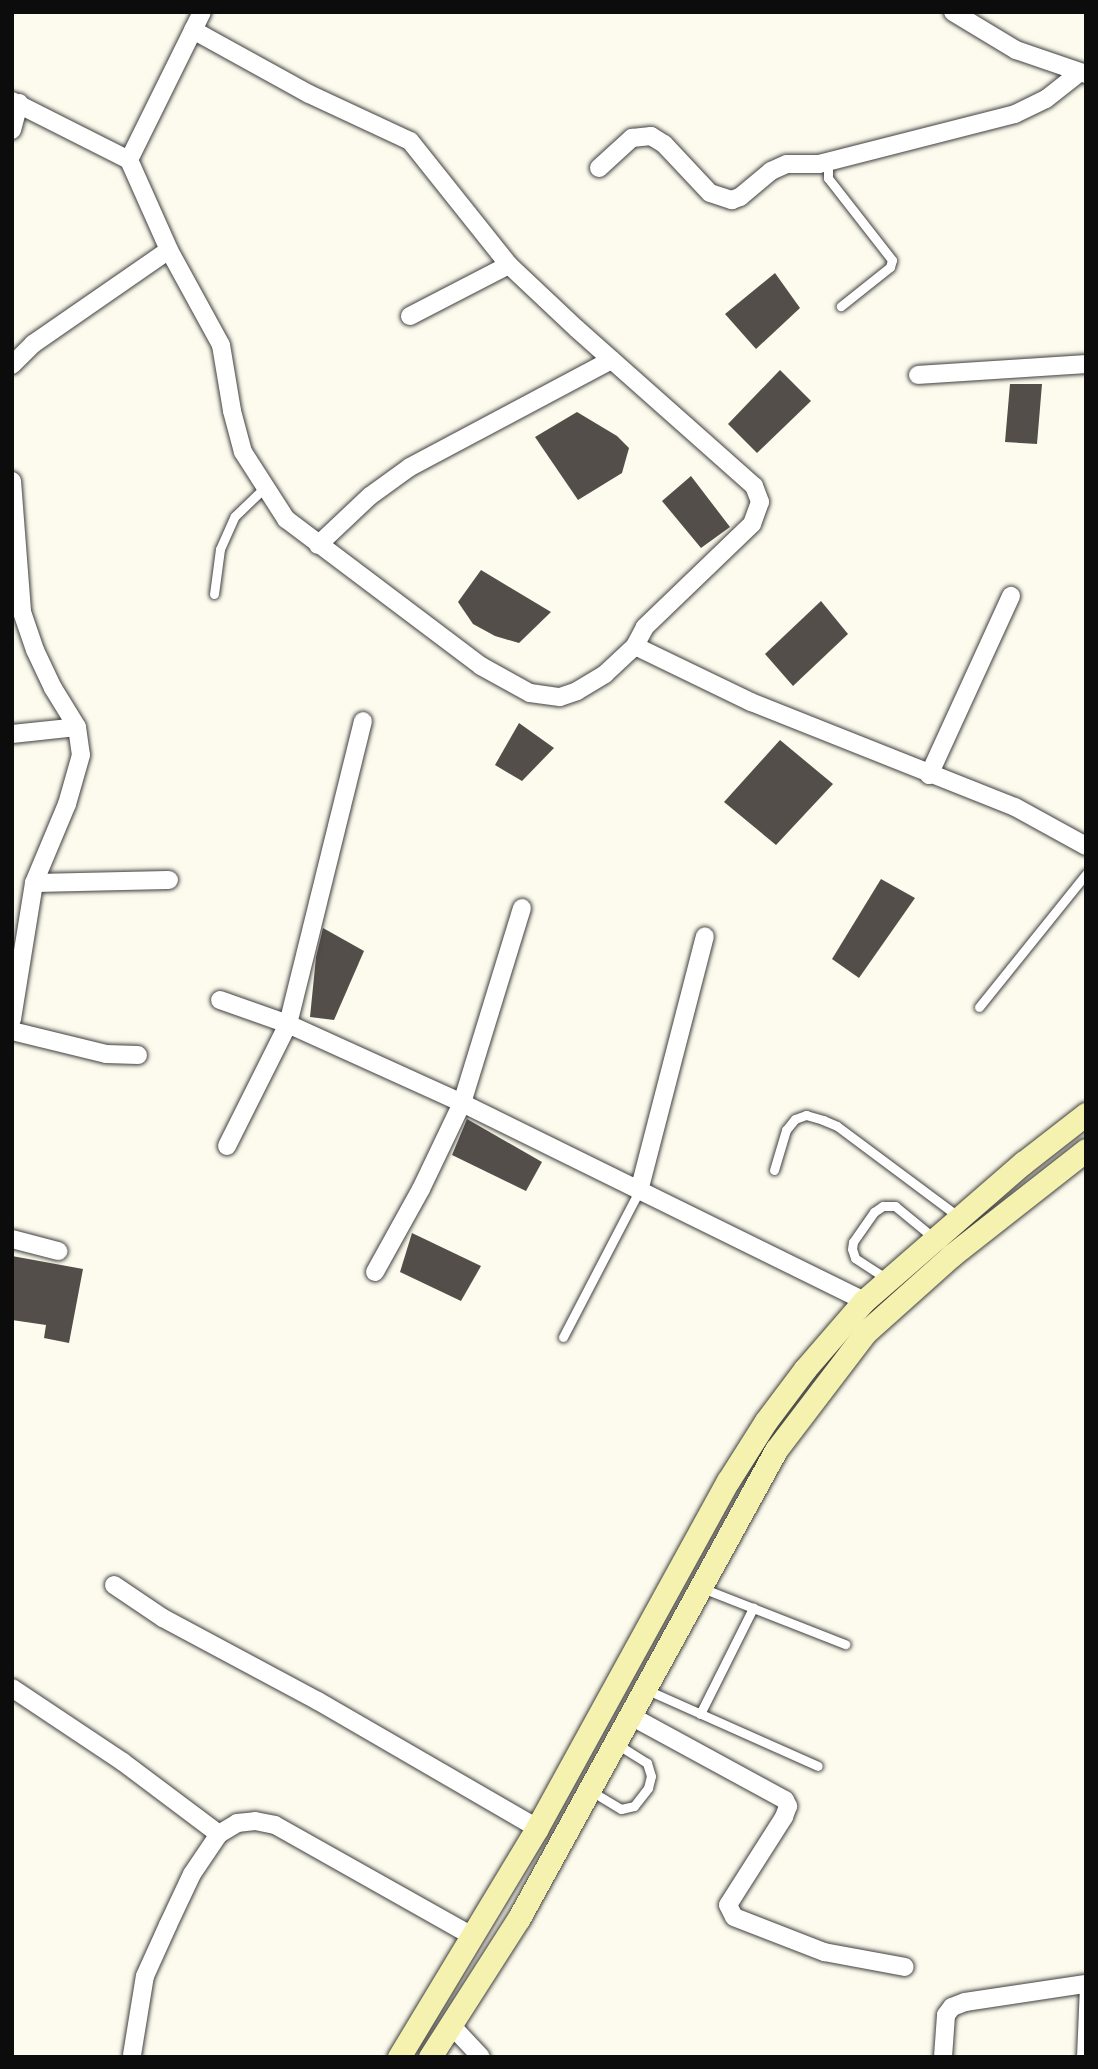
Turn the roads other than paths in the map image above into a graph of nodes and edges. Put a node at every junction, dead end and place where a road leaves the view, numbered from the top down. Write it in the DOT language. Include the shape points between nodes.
graph roads {
  1 [pos="202,12"];
  2 [pos="953,12"];
  3 [pos="193,30"];
  4 [pos="1082,73"];
  5 [pos="16,102"];
  6 [pos="12,131"];
  7 [pos="129,160"];
  8 [pos="828,162"];
  9 [pos="599,167"];
  10 [pos="169,250"];
  11 [pos="509,264"];
  12 [pos="841,306"];
  13 [pos="410,316"];
  14 [pos="611,360"];
  15 [pos="1086,364"];
  16 [pos="12,365"];
  17 [pos="918,375"];
  18 [pos="12,481"];
  19 [pos="264,488"];
  20 [pos="318,545"];
  21 [pos="214,594"];
  22 [pos="1011,596"];
  23 [pos="635,646"];
  24 [pos="363,721"];
  25 [pos="77,727"];
  26 [pos="12,734"];
  27 [pos="929,775"];
  28 [pos="1086,846"];
  29 [pos="1086,874"];
  30 [pos="169,880"];
  31 [pos="34,883"];
  32 [pos="522,908"];
  33 [pos="705,936"];
  34 [pos="220,1000"];
  35 [pos="979,1007"];
  36 [pos="12,1019"];
  37 [pos="288,1024"];
  38 [pos="12,1031"];
  39 [pos="138,1055"];
  40 [pos="462,1103"];
  41 [pos="1086,1114"];
  42 [pos="227,1146"];
  43 [pos="1086,1150"];
  44 [pos="774,1170"];
  45 [pos="639,1191"];
  46 [pos="961,1218"];
  47 [pos="12,1239"];
  48 [pos="936,1239"];
  49 [pos="58,1251"];
  50 [pos="375,1272"];
  51 [pos="888,1280"];
  52 [pos="864,1301"];
  53 [pos="563,1337"];
  54 [pos="114,1586"];
  55 [pos="701,1588"];
  56 [pos="753,1608"];
  57 [pos="845,1644"];
  58 [pos="12,1688"];
  59 [pos="644,1689"];
  60 [pos="700,1714"];
  61 [pos="629,1715"];
  62 [pos="615,1742"];
  63 [pos="818,1766"];
  64 [pos="589,1791"];
  65 [pos="537,1828"];
  66 [pos="219,1834"];
  67 [pos="472,1936"];
  68 [pos="905,1967"];
  69 [pos="1085,1984"];
  70 [pos="450,2024"];
  71 [pos="132,2055"];
  72 [pos="399,2057"];
  73 [pos="430,2057"];
  74 [pos="481,2057"];
  75 [pos="943,2057"];
  76 [pos="1081,2057"];
  1 -- 3 [label="street"];
  2 -- 4 [label="street" via="1016,50"];
  3 -- 7 [label="street"];
  3 -- 11 [label="street" via="309,94 410,141"];
  4 -- 8 [label="street" via="1015,114"];
  5 -- 6 [label="street"];
  5 -- 7 [label="street"];
  7 -- 10 [label="street"];
  8 -- 9 [label="street" via="787,164 732,200 710,192 651,136 632,138"];
  8 -- 12 [label="lane" via="828,178 892,260 890,267"];
  10 -- 16 [label="street" via="33,344"];
  10 -- 19 [label="street" via="221,345 243,452"];
  11 -- 13 [label="street"];
  11 -- 14 [label="street"];
  14 -- 20 [label="street" via="410,467 370,496"];
  14 -- 23 [label="street" via="754,486 760,502 752,524 645,627"];
  15 -- 17 [label="street"];
  18 -- 25 [label="street" via="22,612 53,688"];
  19 -- 20 [label="street" via="286,519"];
  19 -- 21 [label="lane" via="235,516 220,549"];
  20 -- 23 [label="street" via="481,666 530,693 560,697 577,691 605,674"];
  22 -- 27 [label="street"];
  23 -- 27 [label="street" via="751,702"];
  24 -- 37 [label="street"];
  25 -- 26 [label="street"];
  25 -- 31 [label="street" via="81,755 76,777"];
  27 -- 28 [label="street" via="1015,807"];
  29 -- 35 [label="lane"];
  30 -- 31 [label="street"];
  31 -- 36 [label="street"];
  32 -- 40 [label="street"];
  33 -- 45 [label="street"];
  34 -- 37 [label="street"];
  37 -- 40 [label="street"];
  37 -- 42 [label="street"];
  38 -- 39 [label="street" via="106,1054"];
  40 -- 45 [label="street"];
  40 -- 50 [label="street"];
  41 -- 46 [label="main road"];
  43 -- 55 [label="main road" via="952,1255 866,1332 775,1450"];
  44 -- 46 [label="lane" via="786,1130 806,1115 837,1126"];
  45 -- 52 [label="street"];
  45 -- 53 [label="lane"];
  46 -- 48 [label="main road"];
  47 -- 49 [label="street"];
  48 -- 51 [label="main road"];
  48 -- 51 [label="lane" via="895,1206 874,1212 852,1249 855,1258"];
  51 -- 52 [label="main road"];
  52 -- 65 [label="main road" via="765,1421"];
  54 -- 65 [label="street"];
  55 -- 56 [label="lane"];
  55 -- 59 [label="main road"];
  56 -- 57 [label="lane"];
  56 -- 60 [label="lane"];
  58 -- 66 [label="street" via="123,1762"];
  59 -- 60 [label="lane"];
  59 -- 61 [label="main road"];
  60 -- 63 [label="lane"];
  61 -- 62 [label="main road"];
  61 -- 68 [label="street" via="785,1800 785,1817 728,1905 734,1917 824,1952"];
  62 -- 64 [label="main road"];
  62 -- 64 [label="lane" via="647,1763 648,1788 634,1806 621,1809"];
  64 -- 70 [label="main road" via="519,1918"];
  65 -- 67 [label="main road"];
  66 -- 67 [label="street" via="237,1823 275,1825"];
  66 -- 71 [label="street" via="192,1874 145,1976"];
  67 -- 72 [label="main road"];
  69 -- 75 [label="street" via="952,2007 946,2015"];
  69 -- 76 [label="lane"];
  70 -- 73 [label="main road"];
  70 -- 74 [label="street"];
}
